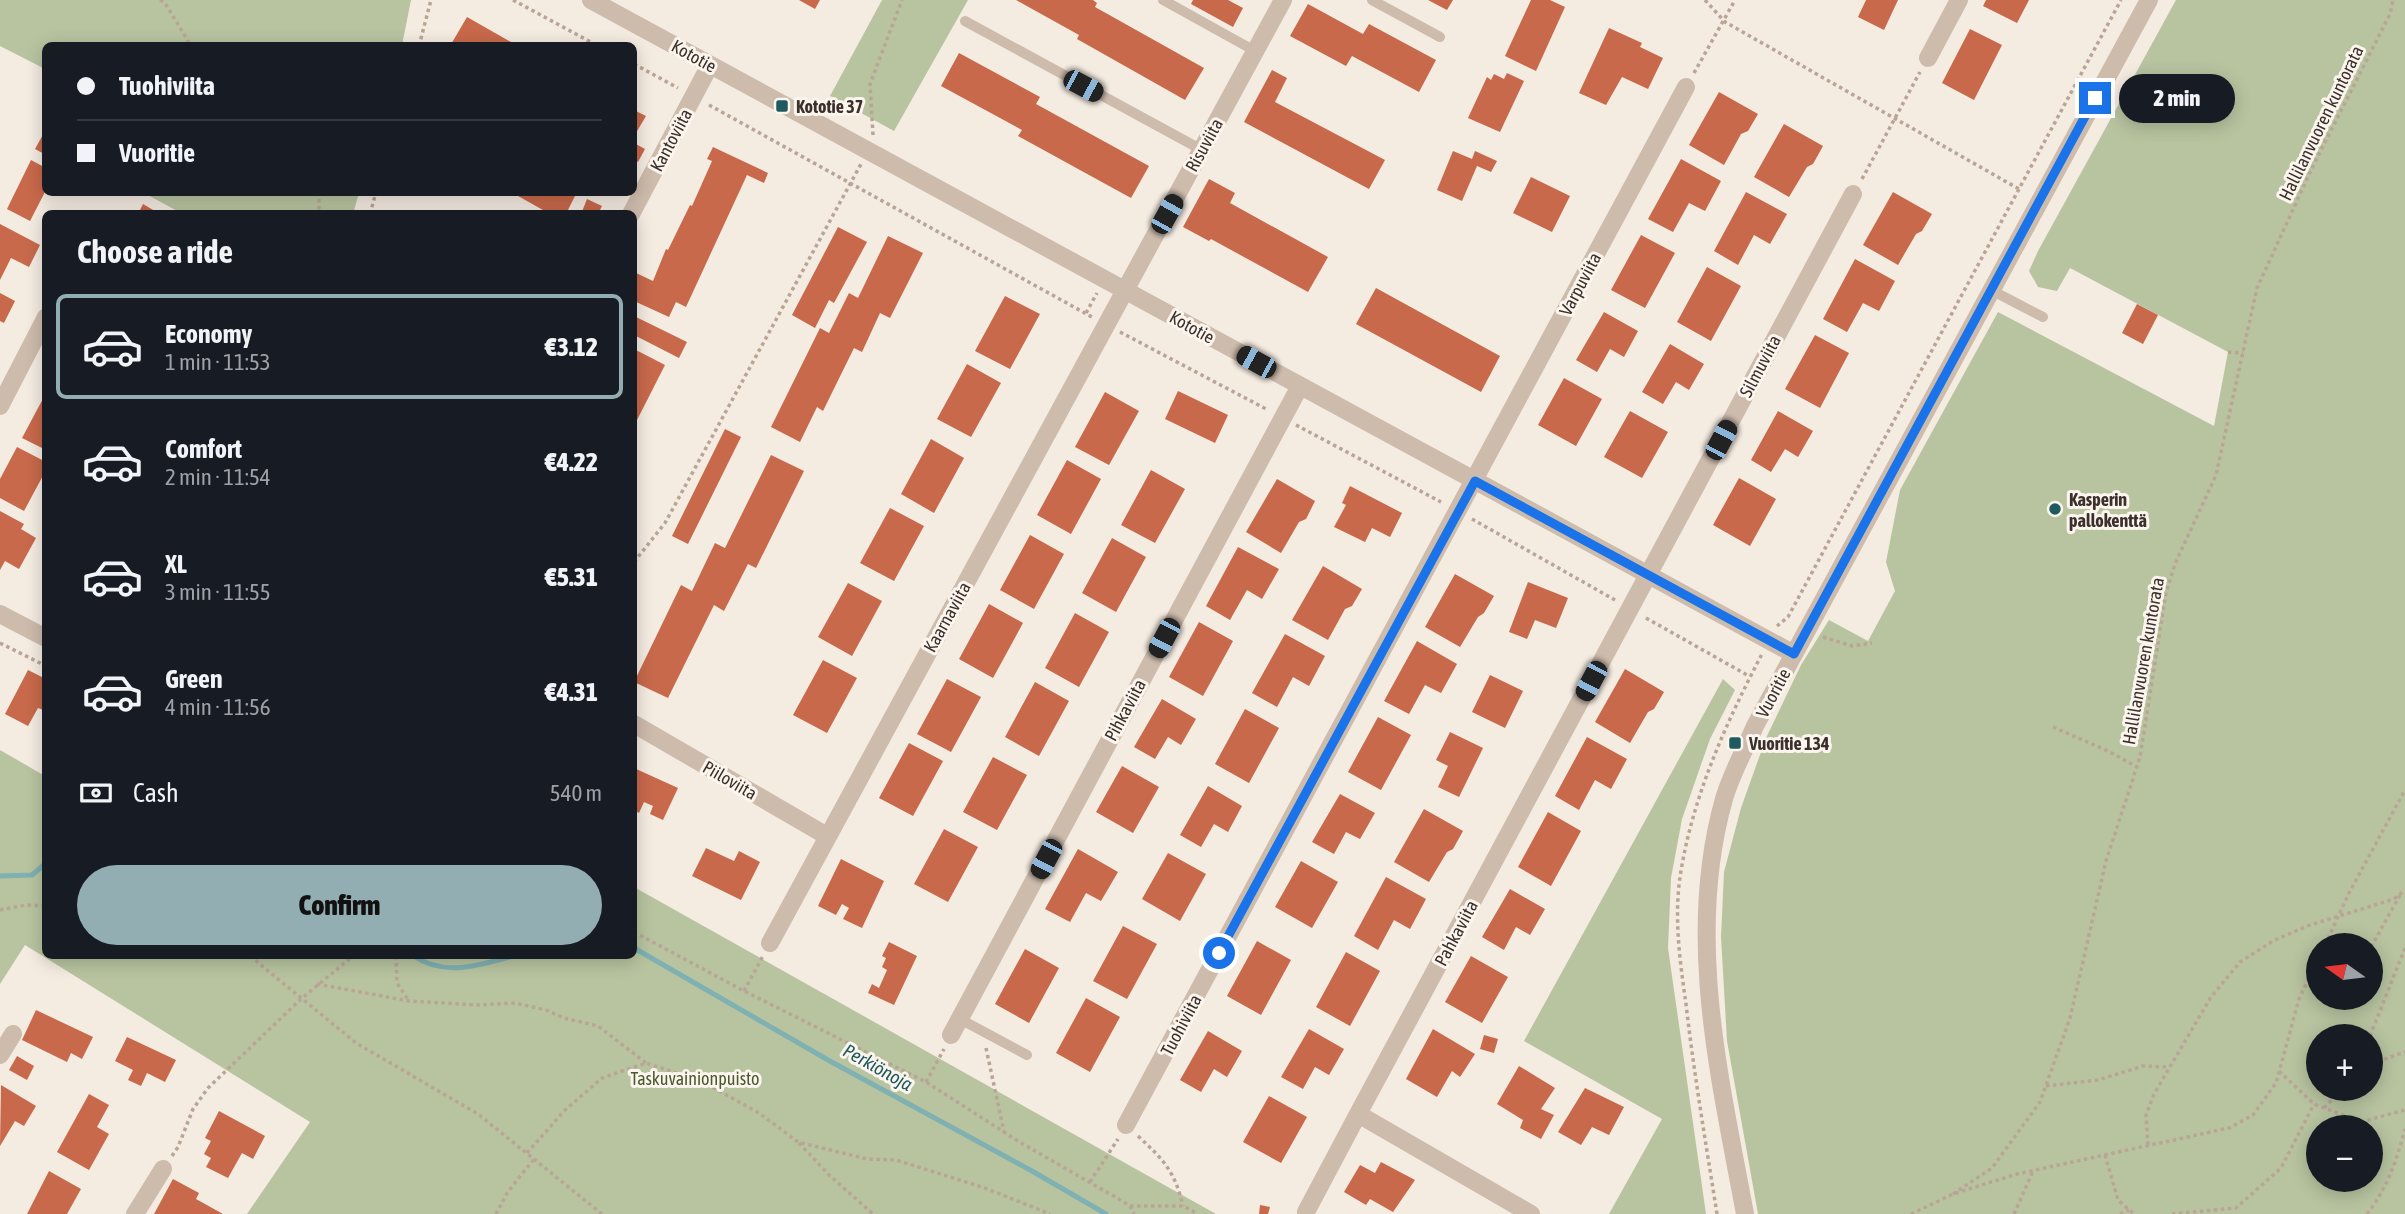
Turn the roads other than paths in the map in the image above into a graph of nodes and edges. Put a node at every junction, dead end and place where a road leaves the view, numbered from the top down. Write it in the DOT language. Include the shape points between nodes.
graph roads {
  1 [pos="591,0"];
  2 [pos="1163,0"];
  3 [pos="1283,0"];
  4 [pos="1372,0"];
  5 [pos="1959,0"];
  6 [pos="2149,0"];
  7 [pos="965,21"];
  8 [pos="1440,37"];
  9 [pos="1255,51"];
  10 [pos="1928,58"];
  11 [pos="710,65"];
  12 [pos="1686,87"];
  13 [pos="1202,150"];
  14 [pos="1853,194"];
  15 [pos="633,210"];
  16 [pos="1992,290"];
  17 [pos="1125,291"];
  18 [pos="2043,317"];
  19 [pos="42,325"];
  20 [pos="1300,386"];
  21 [pos="0,406"];
  22 [pos="1475,481"];
  23 [pos="1648,575"];
  24 [pos="0,614"];
  25 [pos="42,636"];
  26 [pos="1794,654"];
  27 [pos="637,726"];
  28 [pos="827,836"];
  29 [pos="770,943"];
  30 [pos="955,1027"];
  31 [pos="13,1034"];
  32 [pos="0,1055"];
  33 [pos="1027,1055"];
  34 [pos="1358,1114"];
  35 [pos="1126,1125"];
  36 [pos="163,1170"];
  37 [pos="1306,1212"];
  38 [pos="135,1214"];
  39 [pos="1531,1214"];
  40 [pos="1745,1214"];
  1 -- 11 [label="street, Kototie"];
  2 -- 9 [label="lane"];
  3 -- 9 [label="street, Risuviita"];
  4 -- 8 [label="lane"];
  5 -- 10 [label="street"];
  6 -- 16 [label="street, Vuoritie"];
  7 -- 13 [label="lane"];
  9 -- 13 [label="street, Risuviita"];
  11 -- 15 [label="street, Kantoviita"];
  11 -- 17 [label="street, Kototie"];
  12 -- 22 [label="street, Varpuviita"];
  13 -- 17 [label="street, Risuviita"];
  14 -- 23 [label="street, Silmuviita"];
  16 -- 18 [label="lane"];
  16 -- 26 [label="street, Vuoritie"];
  17 -- 20 [label="street, Kototie"];
  17 -- 28 [label="street, Kaarnaviita"];
  19 -- 21 [label="street"];
  20 -- 22 [label="street, Kototie"];
  20 -- 30 [label="street, Pihkaviita"];
  22 -- 23 [label="street, Kototie"];
  22 -- 35 [label="street, Tuohiviita"];
  23 -- 26 [label="street, Kototie"];
  23 -- 34 [label="street, Pahkaviita"];
  24 -- 25 [label="street"];
  26 -- 40 [label="street, Vuoritie" via="1724,797 1710,863 1709,1008"];
  27 -- 28 [label="street, Piiloviita"];
  28 -- 29 [label="street, Kaarnaviita"];
  30 -- 33 [label="lane" via="984,1032"];
  31 -- 32 [label="street"];
  34 -- 37 [label="street, Pahkaviita"];
  34 -- 39 [label="street"];
  36 -- 38 [label="street"];
}
